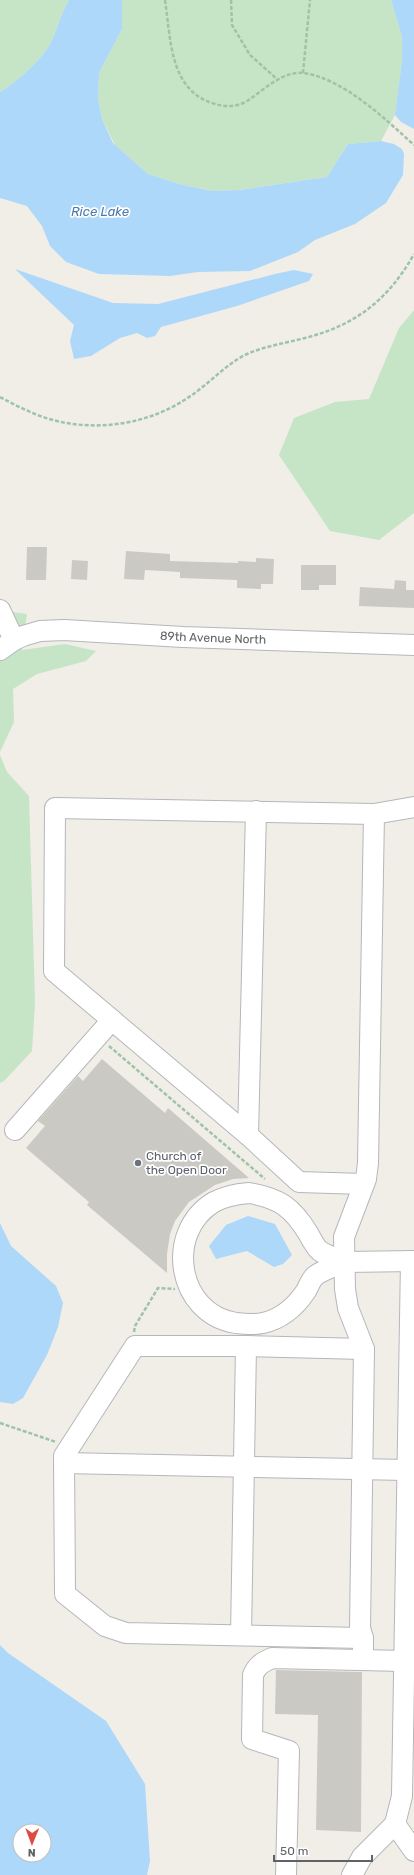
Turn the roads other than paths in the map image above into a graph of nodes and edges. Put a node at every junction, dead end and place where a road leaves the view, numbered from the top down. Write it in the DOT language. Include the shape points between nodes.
graph roads {
  1 [pos="0,610"];
  2 [pos="7,645"];
  3 [pos="414,645"];
  4 [pos="414,806"];
  5 [pos="256,811"];
  6 [pos="374,814"];
  7 [pos="112,1020"];
  8 [pos="15,1130"];
  9 [pos="248,1135"];
  10 [pos="364,1184"];
  11 [pos="413,1261"];
  12 [pos="346,1262"];
  13 [pos="246,1346"];
  14 [pos="364,1349"];
  15 [pos="67,1455"];
  16 [pos="244,1467"];
  17 [pos="362,1469"];
  18 [pos="407,1470"];
  19 [pos="242,1636"];
  20 [pos="363,1638"];
  21 [pos="363,1660"];
  22 [pos="404,1661"];
  23 [pos="395,1824"];
  24 [pos="414,1852"];
  25 [pos="286,1875"];
  26 [pos="352,1875"];
  1 -- 2 [label="street"];
  2 -- 3 [label="street, 89th Avenue North" via="40,631 64,630"];
  4 -- 6 [label="street"];
  5 -- 6 [label="street"];
  5 -- 7 [label="street" via="56,808 54,971"];
  5 -- 9 [label="street"];
  6 -- 10 [label="street" via="368,1163"];
  7 -- 8 [label="street"];
  7 -- 9 [label="street"];
  9 -- 10 [label="street" via="299,1182"];
  10 -- 12 [label="street" via="344,1237"];
  11 -- 12 [label="street"];
  11 -- 18 [label="street"];
  12 -- 12 [label="street" via="319,1250 300,1219 280,1201 249,1193 230,1195 214,1202 199,1215 189,1229 182,1262 188,1285 200,1305 213,1315 247,1324 262,1323 279,1317 291,1309 314,1276"];
  12 -- 14 [label="street" via="345,1289 348,1308"];
  13 -- 14 [label="street"];
  13 -- 15 [label="street" via="135,1346"];
  13 -- 16 [label="street"];
  14 -- 17 [label="street"];
  15 -- 16 [label="street"];
  15 -- 19 [label="street" via="65,1594 105,1626 126,1634"];
  16 -- 17 [label="street"];
  16 -- 19 [label="street"];
  17 -- 18 [label="street"];
  17 -- 20 [label="street" via="360,1628"];
  18 -- 22 [label="street"];
  19 -- 20 [label="street"];
  20 -- 21 [label="street"];
  21 -- 22 [label="street"];
  21 -- 25 [label="street" via="272,1658 259,1665 253,1675 252,1739 289,1751"];
  22 -- 23 [label="street" via="402,1796"];
  23 -- 24 [label="street"];
  23 -- 26 [label="street" via="362,1857"];
}
